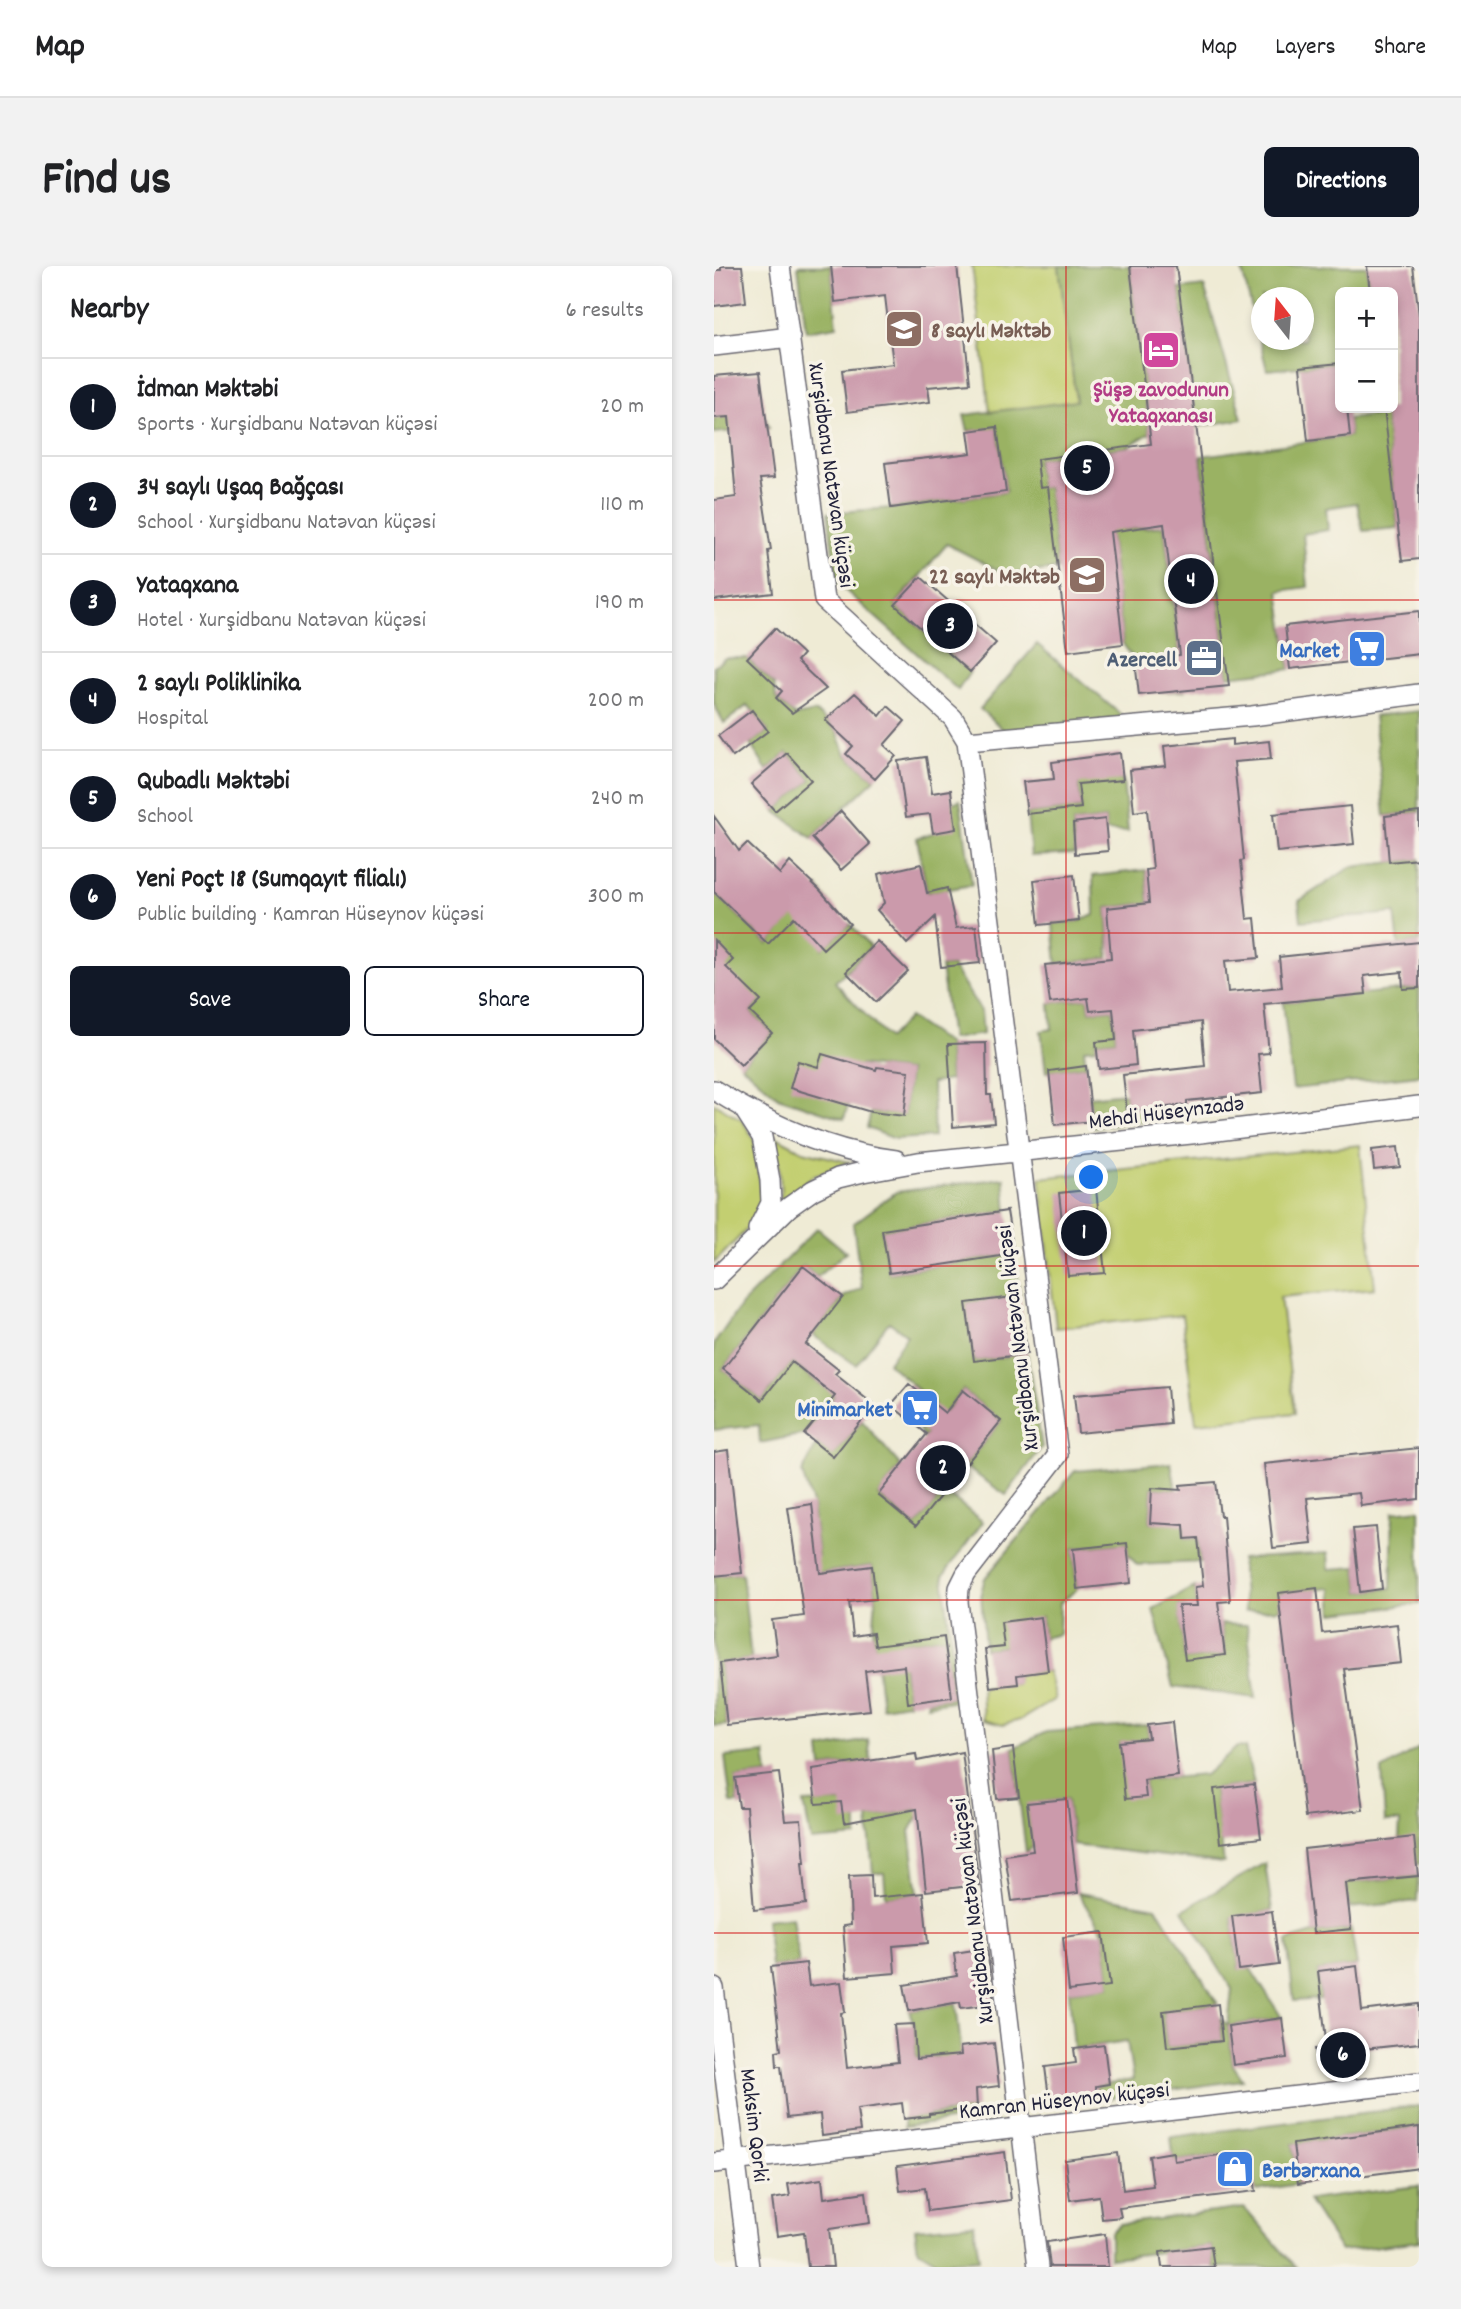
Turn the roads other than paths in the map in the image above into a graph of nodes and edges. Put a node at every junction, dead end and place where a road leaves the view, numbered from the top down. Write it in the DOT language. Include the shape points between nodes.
graph roads {
  1 [pos="780,266"];
  2 [pos="789,337"];
  3 [pos="714,346"];
  4 [pos="1419,694"];
  5 [pos="967,741"];
  6 [pos="714,1090"];
  7 [pos="1419,1106"];
  8 [pos="744,1109"];
  9 [pos="1018,1153"];
  10 [pos="918,1162"];
  11 [pos="740,1252"];
  12 [pos="714,1280"];
  13 [pos="714,1989"];
  14 [pos="1419,2082"];
  15 [pos="1022,2128"];
  16 [pos="737,2161"];
  17 [pos="714,2163"];
  18 [pos="748,2267"];
  19 [pos="1038,2267"];
  1 -- 2 [label="street, Xurşidbanu Natəvan küçəsi"];
  2 -- 3 [label="street"];
  2 -- 5 [label="street, Xurşidbanu Natəvan küçəsi" via="824,600 953,718"];
  4 -- 5 [label="street" via="1252,716"];
  5 -- 9 [label="street, Xurşidbanu Natəvan küçəsi"];
  6 -- 8 [label="street"];
  7 -- 9 [label="street, Mehdi Hüseynzadə"];
  8 -- 10 [label="street" via="820,1143 878,1158"];
  8 -- 11 [label="street" via="764,1144 771,1203"];
  9 -- 10 [label="street, Mehdi Hüseynzadə"];
  9 -- 15 [label="street, Xurşidbanu Natəvan küçəsi" via="1058,1455 966,1574 958,1602"];
  10 -- 11 [label="street" via="851,1175 813,1190"];
  11 -- 12 [label="street"];
  13 -- 16 [label="street, Maksim Qorki"];
  14 -- 15 [label="street, Kamran Hüseynov küçəsi"];
  15 -- 16 [label="street, Kamran Hüseynov küçəsi"];
  15 -- 19 [label="street, Xurşidbanu Natəvan küçəsi"];
  16 -- 17 [label="street, Kamran Hüseynov küçəsi"];
  16 -- 18 [label="street, Maksim Qorki"];
}
